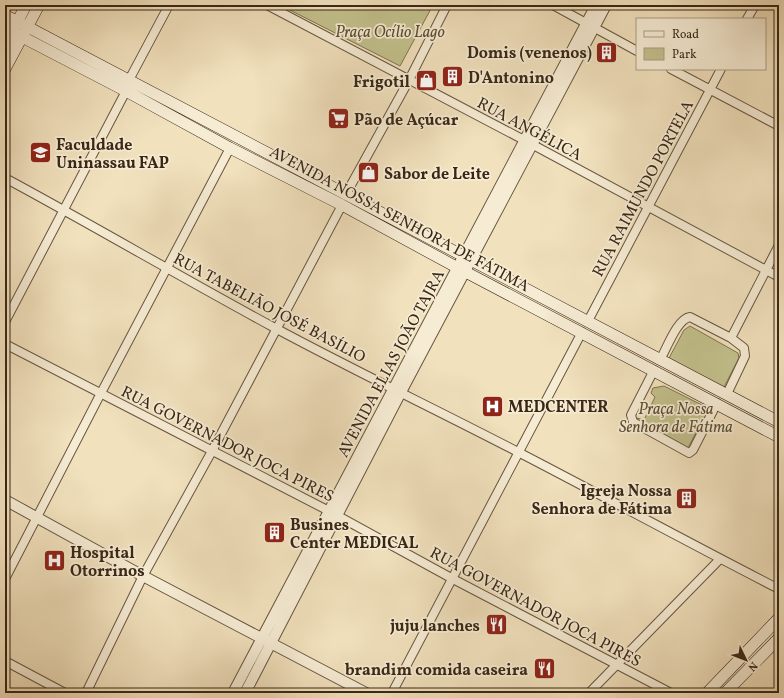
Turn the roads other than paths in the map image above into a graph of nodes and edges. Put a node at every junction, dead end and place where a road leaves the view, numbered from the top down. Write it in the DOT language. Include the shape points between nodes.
graph roads {
  1 [pos="26,5"];
  2 [pos="39,5"];
  3 [pos="170,5"];
  4 [pos="267,5"];
  5 [pos="447,5"];
  6 [pos="553,5"];
  7 [pos="596,5"];
  8 [pos="606,5"];
  9 [pos="755,5"];
  10 [pos="5,15"];
  11 [pos="748,18"];
  12 [pos="23,24"];
  13 [pos="591,25"];
  14 [pos="13,32"];
  15 [pos="5,46"];
  16 [pos="636,50"];
  17 [pos="5,69"];
  18 [pos="673,70"];
  19 [pos="720,70"];
  20 [pos="129,80"];
  21 [pos="409,80"];
  22 [pos="710,90"];
  23 [pos="126,91"];
  24 [pos="779,126"];
  25 [pos="528,142"];
  26 [pos="230,148"];
  27 [pos="5,178"];
  28 [pos="344,199"];
  29 [pos="648,206"];
  30 [pos="64,210"];
  31 [pos="779,246"];
  32 [pos="468,258"];
  33 [pos="166,268"];
  34 [pos="462,270"];
  35 [pos="766,270"];
  36 [pos="779,277"];
  37 [pos="588,321"];
  38 [pos="5,322"];
  39 [pos="277,329"];
  40 [pos="582,332"];
  41 [pos="731,338"];
  42 [pos="5,344"];
  43 [pos="660,360"];
  44 [pos="654,370"];
  45 [pos="397,390"];
  46 [pos="101,393"];
  47 [pos="727,394"];
  48 [pos="717,403"];
  49 [pos="779,422"];
  50 [pos="779,437"];
  51 [pos="212,451"];
  52 [pos="519,452"];
  53 [pos="5,500"];
  54 [pos="333,514"];
  55 [pos="37,517"];
  56 [pos="720,559"];
  57 [pos="143,576"];
  58 [pos="5,579"];
  59 [pos="453,579"];
  60 [pos="779,589"];
  61 [pos="779,618"];
  62 [pos="779,638"];
  63 [pos="267,641"];
  64 [pos="5,661"];
  65 [pos="617,664"];
  66 [pos="65,693"];
  67 [pos="86,693"];
  68 [pos="233,693"];
  69 [pos="245,693"];
  70 [pos="366,693"];
  71 [pos="392,693"];
  72 [pos="589,693"];
  73 [pos="672,693"];
  74 [pos="707,693"];
  75 [pos="725,693"];
  1 -- 12 [label="main road"];
  2 -- 12 [label="main road"];
  3 -- 20 [label="street"];
  4 -- 21 [label="street, RUA ANGÉLICA"];
  5 -- 21 [label="street"];
  6 -- 13 [label="street"];
  7 -- 13 [label="street, AVENIDA ELIAS JOÃO TAJRA"];
  8 -- 13 [label="street, AVENIDA ELIAS JOÃO TAJRA"];
  9 -- 11 [label="street"];
  10 -- 12 [label="main road, AVENIDA NOSSA SENHORA DE FÁTIMA"];
  12 -- 14 [label="main road"];
  12 -- 20 [label="main road, AVENIDA NOSSA SENHORA DE FÁTIMA"];
  13 -- 16 [label="street"];
  13 -- 25 [label="street, AVENIDA ELIAS JOÃO TAJRA"];
  14 -- 15 [label="main road"];
  14 -- 17 [label="main road"];
  14 -- 23 [label="main road, AVENIDA NOSSA SENHORA DE FÁTIMA"];
  18 -- 22 [label="street"];
  19 -- 22 [label="street, RUA RAIMUNDO PORTELA"];
  20 -- 28 [label="main road, AVENIDA NOSSA SENHORA DE FÁTIMA"];
  21 -- 25 [label="street, RUA ANGÉLICA"];
  21 -- 28 [label="street"];
  22 -- 24 [label="street"];
  22 -- 29 [label="street, RUA RAIMUNDO PORTELA"];
  23 -- 26 [label="main road, AVENIDA NOSSA SENHORA DE FÁTIMA"];
  23 -- 30 [label="street"];
  25 -- 29 [label="street, RUA ANGÉLICA"];
  25 -- 32 [label="street, AVENIDA ELIAS JOÃO TAJRA"];
  26 -- 28 [label="main road, AVENIDA NOSSA SENHORA DE FÁTIMA"];
  26 -- 33 [label="street"];
  27 -- 30 [label="street, RUA TABELIÃO JOSÉ BASÍLIO"];
  28 -- 32 [label="main road, AVENIDA NOSSA SENHORA DE FÁTIMA"];
  28 -- 34 [label="main road, AVENIDA NOSSA SENHORA DE FÁTIMA"];
  28 -- 39 [label="street"];
  29 -- 35 [label="street, RUA ANGÉLICA"];
  29 -- 37 [label="street, RUA RAIMUNDO PORTELA"];
  30 -- 33 [label="street, RUA TABELIÃO JOSÉ BASÍLIO"];
  30 -- 38 [label="street"];
  31 -- 35 [label="street"];
  32 -- 34 [label="street, AVENIDA ELIAS JOÃO TAJRA"];
  32 -- 37 [label="main road, AVENIDA NOSSA SENHORA DE FÁTIMA"];
  33 -- 39 [label="street, RUA TABELIÃO JOSÉ BASÍLIO"];
  33 -- 46 [label="street"];
  34 -- 40 [label="main road, AVENIDA NOSSA SENHORA DE FÁTIMA"];
  34 -- 45 [label="street, AVENIDA ELIAS JOÃO TAJRA"];
  35 -- 36 [label="street, RUA ANGÉLICA"];
  35 -- 41 [label="street"];
  37 -- 43 [label="main road, AVENIDA NOSSA SENHORA DE FÁTIMA"];
  39 -- 45 [label="street, RUA TABELIÃO JOSÉ BASÍLIO"];
  39 -- 51 [label="street"];
  40 -- 44 [label="main road, AVENIDA NOSSA SENHORA DE FÁTIMA"];
  40 -- 52 [label="street"];
  41 -- 43 [label="street" via="690,317 685,318"];
  41 -- 47 [label="street" via="744,348 745,356"];
  42 -- 46 [label="street, RUA GOVERNADOR JOCA PIRES"];
  43 -- 47 [label="main road, AVENIDA NOSSA SENHORA DE FÁTIMA"];
  44 -- 48 [label="main road, AVENIDA NOSSA SENHORA DE FÁTIMA"];
  44 -- 48 [label="street" via="631,419 689,453 693,450"];
  45 -- 52 [label="street, RUA TABELIÃO JOSÉ BASÍLIO"];
  45 -- 54 [label="street, AVENIDA ELIAS JOÃO TAJRA"];
  45 -- 54 [label="street, AVENIDA ELIAS JOÃO TAJRA" via="382,438"];
  46 -- 51 [label="street, RUA GOVERNADOR JOCA PIRES"];
  46 -- 55 [label="street"];
  47 -- 49 [label="main road, AVENIDA NOSSA SENHORA DE FÁTIMA"];
  48 -- 50 [label="main road, AVENIDA NOSSA SENHORA DE FÁTIMA"];
  51 -- 54 [label="street, RUA GOVERNADOR JOCA PIRES"];
  51 -- 57 [label="street"];
  52 -- 56 [label="street, RUA TABELIÃO JOSÉ BASÍLIO"];
  52 -- 59 [label="street"];
  53 -- 55 [label="street"];
  54 -- 59 [label="street, RUA GOVERNADOR JOCA PIRES"];
  54 -- 63 [label="street, AVENIDA ELIAS JOÃO TAJRA"];
  55 -- 57 [label="street"];
  55 -- 58 [label="street"];
  56 -- 60 [label="street, RUA TABELIÃO JOSÉ BASÍLIO"];
  56 -- 65 [label="street"];
  57 -- 63 [label="street"];
  57 -- 67 [label="street"];
  59 -- 65 [label="street, RUA GOVERNADOR JOCA PIRES"];
  59 -- 71 [label="street"];
  61 -- 74 [label="main road"];
  62 -- 75 [label="main road"];
  63 -- 68 [label="street, AVENIDA ELIAS JOÃO TAJRA"];
  63 -- 69 [label="street, AVENIDA ELIAS JOÃO TAJRA"];
  63 -- 70 [label="street"];
  64 -- 66 [label="street"];
  65 -- 72 [label="street"];
  65 -- 73 [label="street, RUA GOVERNADOR JOCA PIRES"];
}
